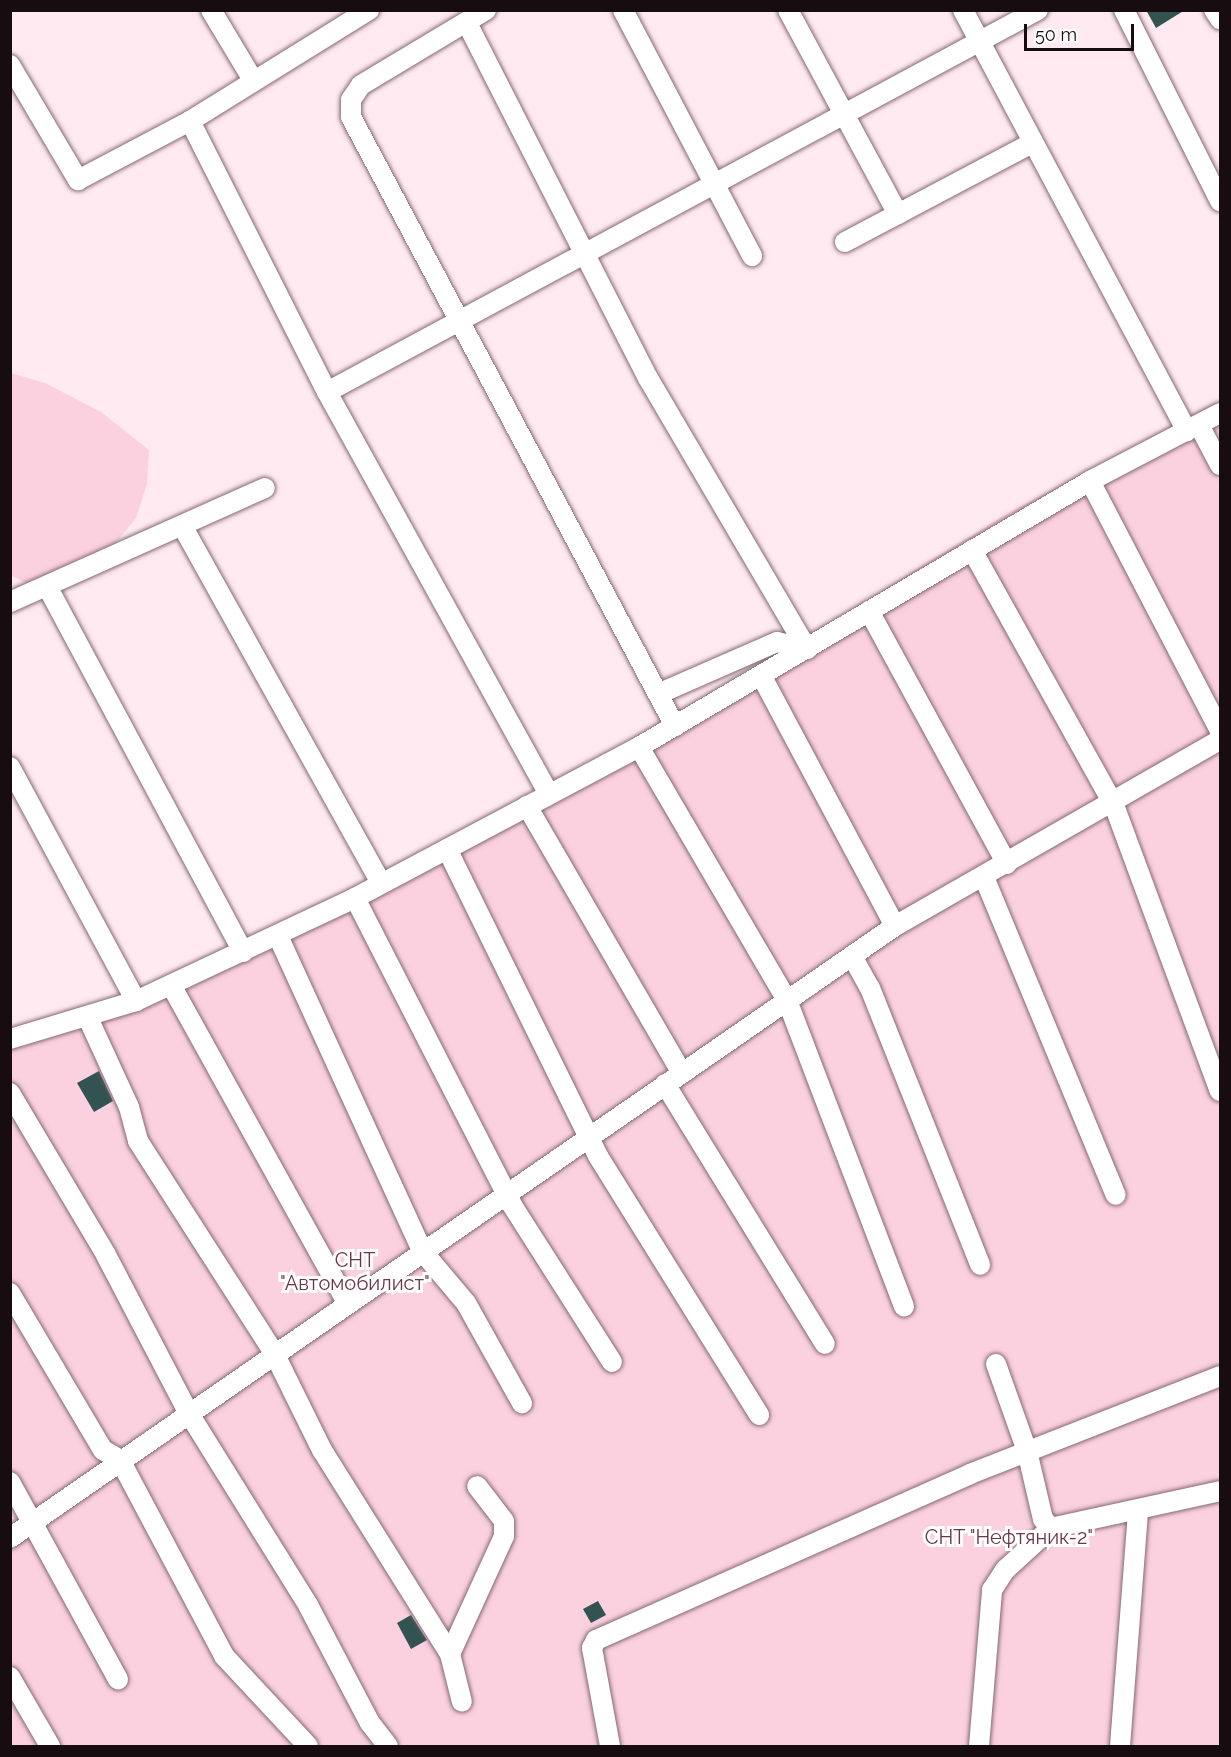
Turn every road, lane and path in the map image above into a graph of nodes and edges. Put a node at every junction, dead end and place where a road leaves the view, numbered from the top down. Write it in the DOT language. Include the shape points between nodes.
graph roads {
  1 [pos="211,10"];
  2 [pos="369,10"];
  3 [pos="486,10"];
  4 [pos="622,10"];
  5 [pos="789,10"];
  6 [pos="963,10"];
  7 [pos="1038,10"];
  8 [pos="1124,10"];
  9 [pos="1214,10"];
  10 [pos="1221,19"];
  11 [pos="467,23"];
  12 [pos="980,41"];
  13 [pos="10,65"];
  14 [pos="253,80"];
  15 [pos="848,115"];
  16 [pos="190,121"];
  17 [pos="1032,143"];
  18 [pos="714,180"];
  19 [pos="1221,201"];
  20 [pos="898,214"];
  21 [pos="844,242"];
  22 [pos="583,251"];
  23 [pos="752,256"];
  24 [pos="456,322"];
  25 [pos="327,392"];
  26 [pos="1221,413"];
  27 [pos="1193,428"];
  28 [pos="1221,465"];
  29 [pos="1090,481"];
  30 [pos="265,488"];
  31 [pos="184,529"];
  32 [pos="972,550"];
  33 [pos="48,588"];
  34 [pos="10,602"];
  35 [pos="868,611"];
  36 [pos="807,649"];
  37 [pos="762,677"];
  38 [pos="658,694"];
  39 [pos="675,726"];
  40 [pos="1221,731"];
  41 [pos="1221,740"];
  42 [pos="639,747"];
  43 [pos="10,767"];
  44 [pos="549,794"];
  45 [pos="1114,805"];
  46 [pos="527,806"];
  47 [pos="447,849"];
  48 [pos="1007,864"];
  49 [pos="984,877"];
  50 [pos="381,883"];
  51 [pos="355,898"];
  52 [pos="895,926"];
  53 [pos="278,936"];
  54 [pos="243,952"];
  55 [pos="852,956"];
  56 [pos="171,985"];
  57 [pos="787,1000"];
  58 [pos="136,1001"];
  59 [pos="88,1018"];
  60 [pos="10,1039"];
  61 [pos="682,1072"];
  62 [pos="665,1084"];
  63 [pos="1221,1091"];
  64 [pos="10,1093"];
  65 [pos="592,1134"];
  66 [pos="511,1194"];
  67 [pos="1116,1195"];
  68 [pos="423,1252"];
  69 [pos="980,1264"];
  70 [pos="10,1293"];
  71 [pos="347,1303"];
  72 [pos="904,1306"];
  73 [pos="825,1344"];
  74 [pos="274,1353"];
  75 [pos="612,1362"];
  76 [pos="996,1364"];
  77 [pos="1221,1376"];
  78 [pos="522,1403"];
  79 [pos="188,1412"];
  80 [pos="759,1415"];
  81 [pos="1027,1451"];
  82 [pos="120,1460"];
  83 [pos="10,1482"];
  84 [pos="477,1486"];
  85 [pos="1221,1491"];
  86 [pos="1138,1511"];
  87 [pos="33,1522"];
  88 [pos="1051,1527"];
  89 [pos="10,1538"];
  90 [pos="450,1654"];
  91 [pos="10,1677"];
  92 [pos="118,1679"];
  93 [pos="462,1702"];
  94 [pos="50,1746"];
  95 [pos="308,1746"];
  96 [pos="388,1746"];
  97 [pos="610,1746"];
  98 [pos="980,1746"];
  99 [pos="1120,1746"];
  1 -- 14 [label="street"];
  2 -- 14 [label="street"];
  3 -- 11 [label="street"];
  4 -- 18 [label="street"];
  5 -- 15 [label="street"];
  6 -- 12 [label="street"];
  7 -- 12 [label="street"];
  8 -- 19 [label="street"];
  9 -- 10 [label="street"];
  11 -- 22 [label="street"];
  11 -- 24 [label="street" via="361,85 351,100 351,117"];
  12 -- 15 [label="street"];
  12 -- 17 [label="street"];
  13 -- 16 [label="street" via="78,180"];
  14 -- 16 [label="street"];
  15 -- 18 [label="street"];
  15 -- 20 [label="street"];
  16 -- 25 [label="street"];
  17 -- 20 [label="street"];
  17 -- 27 [label="street"];
  18 -- 22 [label="street"];
  18 -- 23 [label="street"];
  20 -- 21 [label="street"];
  22 -- 24 [label="street"];
  22 -- 36 [label="street" via="648,378"];
  24 -- 25 [label="street"];
  24 -- 38 [label="street"];
  25 -- 44 [label="street"];
  26 -- 27 [label="street"];
  27 -- 28 [label="street"];
  27 -- 29 [label="street"];
  29 -- 32 [label="street"];
  29 -- 40 [label="street"];
  30 -- 31 [label="street"];
  31 -- 33 [label="street"];
  31 -- 50 [label="street"];
  32 -- 35 [label="street"];
  32 -- 45 [label="street"];
  33 -- 34 [label="street"];
  33 -- 54 [label="street"];
  35 -- 36 [label="street"];
  35 -- 48 [label="street"];
  36 -- 37 [label="street"];
  36 -- 38 [label="street" via="777,642"];
  37 -- 39 [label="street"];
  37 -- 52 [label="street"];
  38 -- 39 [label="street"];
  39 -- 42 [label="street"];
  41 -- 45 [label="street"];
  42 -- 44 [label="street"];
  42 -- 57 [label="street"];
  43 -- 58 [label="street"];
  44 -- 46 [label="street"];
  45 -- 48 [label="street"];
  45 -- 63 [label="street"];
  46 -- 47 [label="street"];
  46 -- 61 [label="street"];
  47 -- 50 [label="street"];
  47 -- 65 [label="street"];
  48 -- 49 [label="street"];
  49 -- 52 [label="street"];
  49 -- 67 [label="street"];
  50 -- 51 [label="street"];
  51 -- 53 [label="street"];
  51 -- 66 [label="street"];
  52 -- 55 [label="street"];
  53 -- 54 [label="street"];
  53 -- 68 [label="street"];
  54 -- 56 [label="street"];
  55 -- 57 [label="street"];
  55 -- 69 [label="street" via="870,988"];
  56 -- 58 [label="street"];
  56 -- 71 [label="street"];
  57 -- 61 [label="street"];
  57 -- 72 [label="street"];
  58 -- 59 [label="street"];
  59 -- 60 [label="street"];
  59 -- 74 [label="street" via="129,1107 138,1140"];
  61 -- 62 [label="street"];
  62 -- 65 [label="street"];
  62 -- 73 [label="street"];
  64 -- 79 [label="street" via="106,1255"];
  65 -- 66 [label="street"];
  65 -- 80 [label="street" via="598,1156"];
  66 -- 68 [label="street"];
  66 -- 75 [label="street" via="512,1205"];
  68 -- 71 [label="street"];
  68 -- 78 [label="street" via="466,1303"];
  70 -- 82 [label="street" via="103,1450"];
  71 -- 74 [label="street"];
  74 -- 79 [label="street"];
  74 -- 90 [label="street" via="322,1450"];
  76 -- 81 [label="street"];
  77 -- 81 [label="street"];
  79 -- 82 [label="street"];
  79 -- 96 [label="street" via="308,1605 370,1723"];
  81 -- 88 [label="street" via="1043,1519"];
  81 -- 97 [label="street" via="596,1640 592,1648"];
  82 -- 87 [label="street"];
  82 -- 95 [label="street" via="224,1656"];
  83 -- 87 [label="street"];
  84 -- 90 [label="street" via="504,1521 504,1536"];
  85 -- 86 [label="street"];
  86 -- 88 [label="street"];
  86 -- 99 [label="street"];
  87 -- 89 [label="street"];
  87 -- 92 [label="street"];
  88 -- 98 [label="street" via="1005,1570 992,1590"];
  90 -- 93 [label="street"];
  91 -- 94 [label="street"];
}
